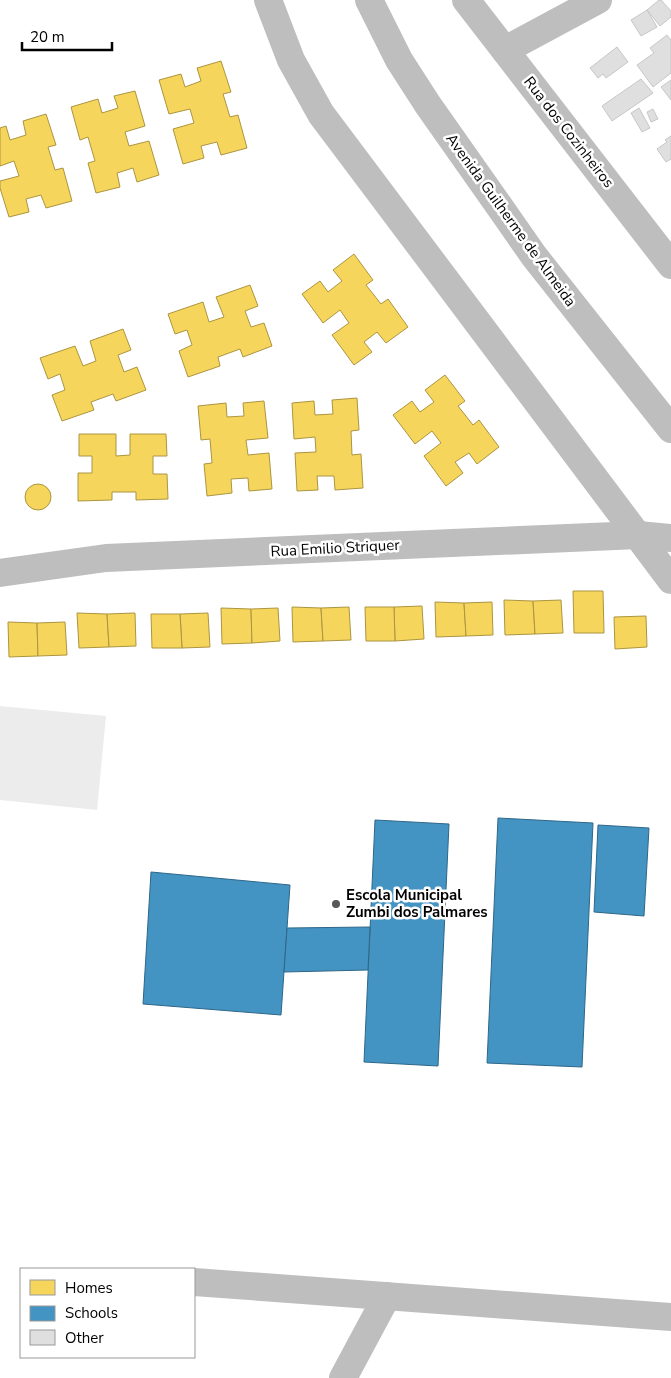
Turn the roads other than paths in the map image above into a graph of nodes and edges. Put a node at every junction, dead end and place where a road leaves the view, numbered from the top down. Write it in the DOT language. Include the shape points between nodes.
graph roads {
  1 [pos="268,0"];
  2 [pos="368,0"];
  3 [pos="466,0"];
  4 [pos="598,0"];
  5 [pos="505,50"];
  6 [pos="671,265"];
  7 [pos="671,429"];
  8 [pos="638,535"];
  9 [pos="671,538"];
  10 [pos="0,573"];
  11 [pos="671,580"];
  12 [pos="195,1282"];
  13 [pos="387,1296"];
  14 [pos="671,1317"];
  15 [pos="343,1378"];
  1 -- 8 [label="street" via="291,60 321,114"];
  2 -- 7 [label="street, Avenida Guilherme de Almeida" via="399,60 499,206"];
  3 -- 5 [label="street, Rua dos Cozinheiros"];
  4 -- 5 [label="street"];
  5 -- 6 [label="street, Rua dos Cozinheiros"];
  8 -- 9 [label="street, Rua Emilio Striquer"];
  8 -- 10 [label="street, Rua Emilio Striquer" via="106,558"];
  8 -- 11 [label="street"];
  12 -- 13 [label="street"];
  13 -- 14 [label="street"];
  13 -- 15 [label="street"];
}
